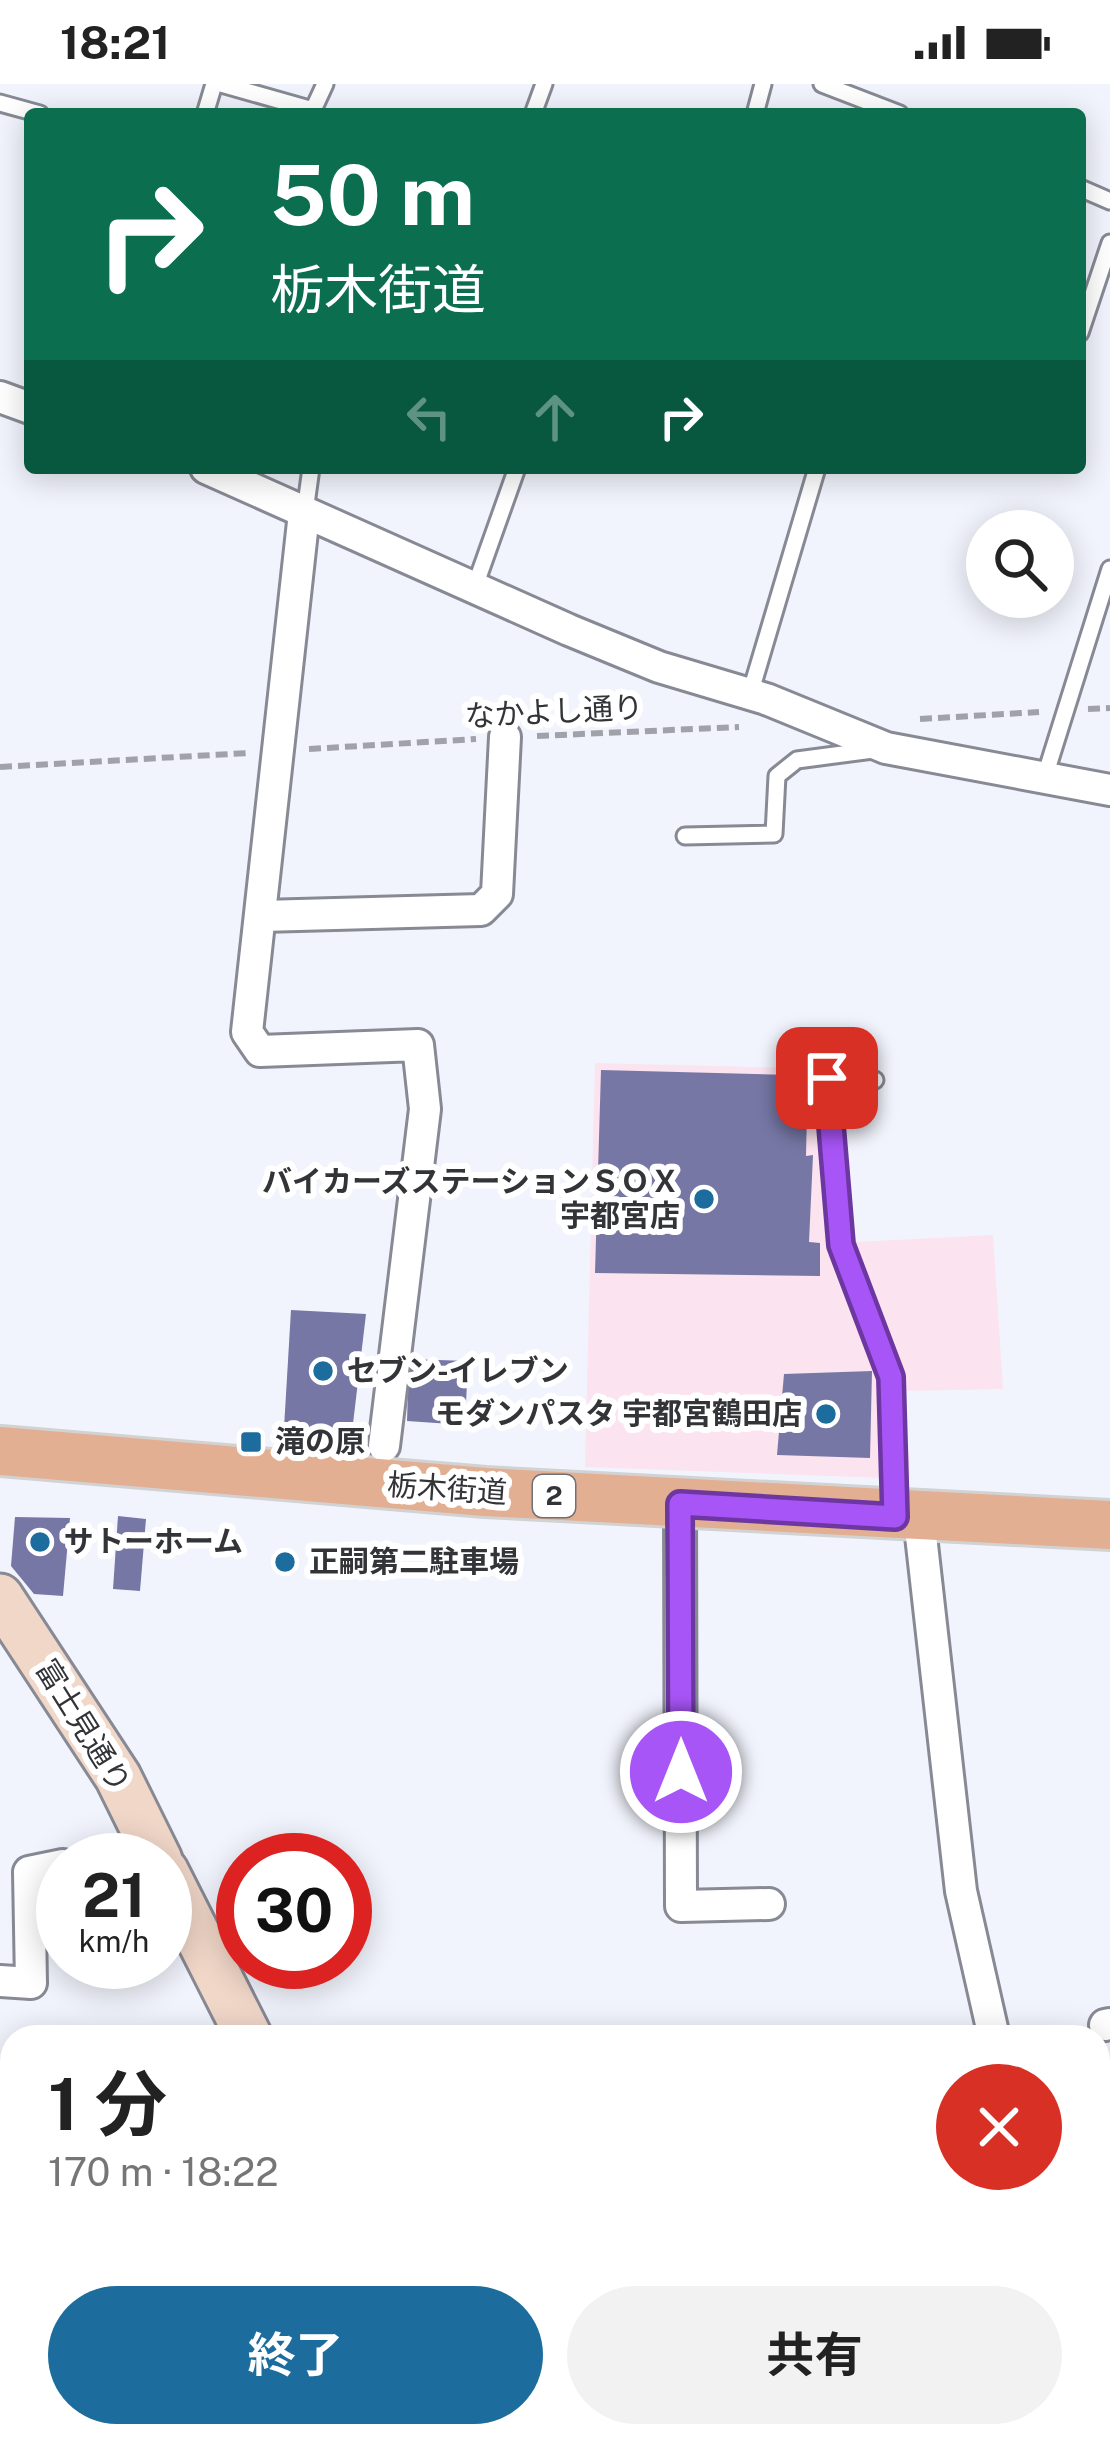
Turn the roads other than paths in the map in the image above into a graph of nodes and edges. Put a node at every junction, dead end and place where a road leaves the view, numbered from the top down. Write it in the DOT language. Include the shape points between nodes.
graph roads {
  1 [pos="217,84"];
  2 [pos="822,84"];
  3 [pos="305,108"];
  4 [pos="884,108"];
  5 [pos="1110,243"];
  6 [pos="1086,314"];
  7 [pos="219,474"];
  8 [pos="310,474"];
  9 [pos="515,474"];
  10 [pos="815,474"];
  11 [pos="304,513"];
  12 [pos="1110,569"];
  13 [pos="474,589"];
  14 [pos="750,694"];
  15 [pos="506,737"];
  16 [pos="886,748"];
  17 [pos="1045,776"];
  18 [pos="1110,790"];
  19 [pos="685,836"];
  20 [pos="262,916"];
  21 [pos="875,1080"];
  22 [pos="384,1446"];
  23 [pos="0,1451"];
  24 [pos="680,1504"];
  25 [pos="907,1517"];
  26 [pos="1110,1526"];
  27 [pos="0,1597"];
  28 [pos="145,1833"];
  29 [pos="14,1872"];
  30 [pos="769,1904"];
  31 [pos="192,1924"];
  32 [pos="0,1981"];
  33 [pos="243,2025"];
  34 [pos="991,2025"];
  1 -- 3 [label="lane"];
  2 -- 4 [label="lane"];
  5 -- 6 [label="lane"];
  7 -- 11 [label="street"];
  8 -- 11 [label="lane"];
  9 -- 13 [label="lane"];
  10 -- 14 [label="lane"];
  11 -- 13 [label="street"];
  11 -- 20 [label="street"];
  12 -- 17 [label="lane"];
  13 -- 14 [label="street" via="659,667"];
  14 -- 16 [label="street"];
  15 -- 20 [label="street" via="497,893 481,910"];
  16 -- 17 [label="street"];
  16 -- 19 [label="lane" via="797,760 777,776 774,834"];
  17 -- 18 [label="street"];
  20 -- 22 [label="street" via="247,1032 260,1051 418,1045 425,1109"];
  21 -- 25 [label="lane" via="827,1078 841,1245 891,1377"];
  23 -- 24 [label="main road, 栃木街道 / 2"];
  24 -- 25 [label="main road, 栃木街道 / 2"];
  24 -- 30 [label="street" via="681,1906"];
  25 -- 26 [label="main road, 栃木街道 / 2"];
  25 -- 34 [label="street" via="962,1891"];
  27 -- 28 [label="street, 富士見通り" via="97,1742"];
  29 -- 32 [label="street" via="31,1983"];
  31 -- 33 [label="street, 富士見通り"];
}
